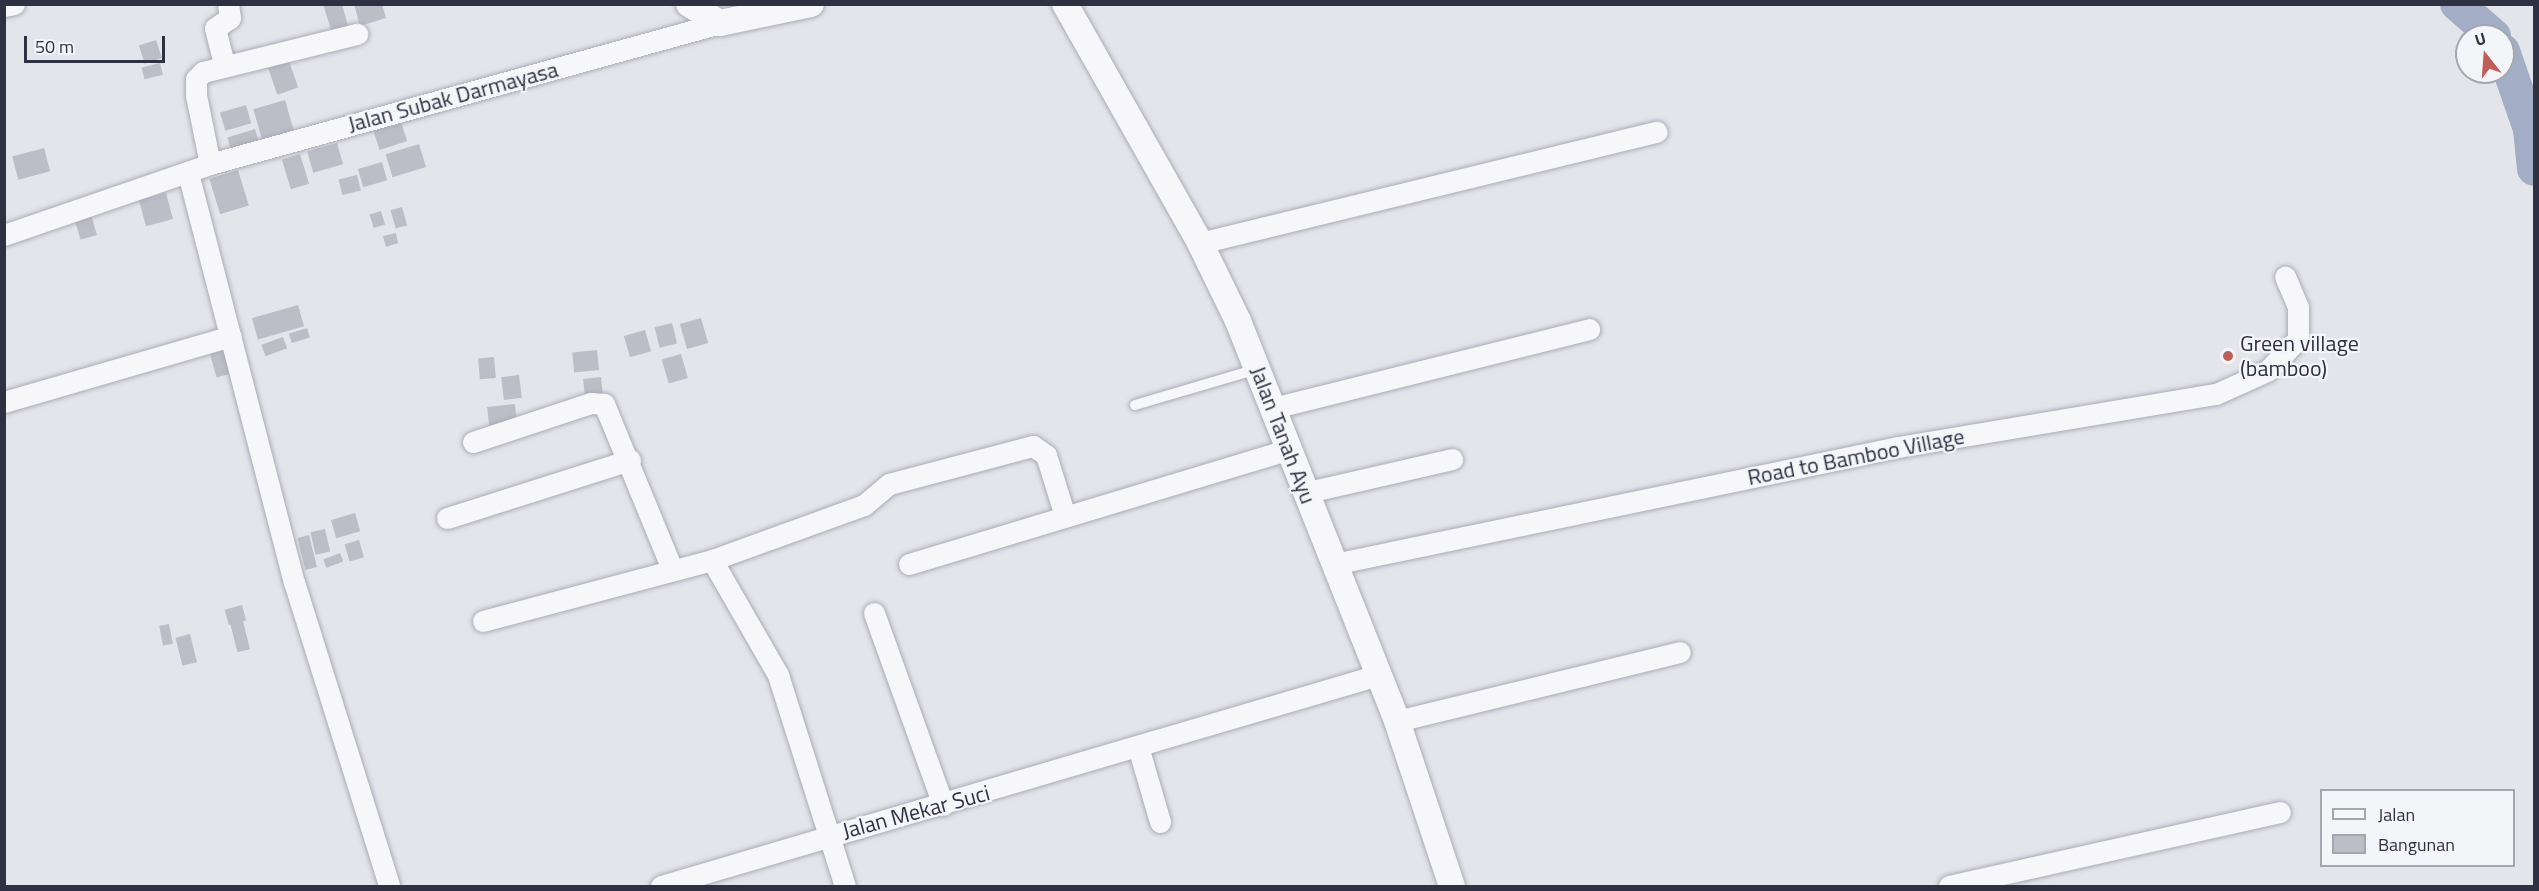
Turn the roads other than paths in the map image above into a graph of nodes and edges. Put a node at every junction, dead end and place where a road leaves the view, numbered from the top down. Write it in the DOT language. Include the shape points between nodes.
graph roads {
  1 [pos="14,4"];
  2 [pos="228,4"];
  3 [pos="689,4"];
  4 [pos="811,4"];
  5 [pos="1065,4"];
  6 [pos="4,6"];
  7 [pos="720,23"];
  8 [pos="357,34"];
  9 [pos="224,64"];
  10 [pos="1657,132"];
  11 [pos="210,164"];
  12 [pos="188,173"];
  13 [pos="4,235"];
  14 [pos="1200,243"];
  15 [pos="2285,277"];
  16 [pos="1589,329"];
  17 [pos="231,336"];
  18 [pos="1257,369"];
  19 [pos="4,402"];
  20 [pos="1135,405"];
  21 [pos="1273,408"];
  22 [pos="473,442"];
  23 [pos="1289,449"];
  24 [pos="1452,459"];
  25 [pos="630,460"];
  26 [pos="1304,493"];
  27 [pos="1065,516"];
  28 [pos="447,518"];
  29 [pos="712,560"];
  30 [pos="909,564"];
  31 [pos="1335,564"];
  32 [pos="672,569"];
  33 [pos="874,613"];
  34 [pos="483,621"];
  35 [pos="1680,652"];
  36 [pos="1378,675"];
  37 [pos="1397,721"];
  38 [pos="1138,750"];
  39 [pos="942,805"];
  40 [pos="2280,812"];
  41 [pos="1160,822"];
  42 [pos="832,834"];
  43 [pos="389,886"];
  44 [pos="662,886"];
  45 [pos="845,886"];
  46 [pos="1452,886"];
  47 [pos="1949,886"];
  1 -- 6 [label="street"];
  2 -- 9 [label="street" via="230,18 215,28"];
  3 -- 7 [label="street"];
  4 -- 7 [label="street"];
  5 -- 14 [label="street, Jalan Tanah Ayu"];
  7 -- 11 [label="street, Jalan Subak Darmayasa"];
  8 -- 9 [label="street"];
  9 -- 11 [label="street" via="196,79"];
  10 -- 14 [label="street"];
  11 -- 12 [label="street, Jalan Subak Darmayasa"];
  12 -- 13 [label="street, Jalan Subak Darmayasa"];
  12 -- 17 [label="street"];
  14 -- 18 [label="street, Jalan Tanah Ayu"];
  15 -- 31 [label="street, Road to Bamboo Village" via="2298,307 2298,339 2267,371 2216,394 1898,447"];
  16 -- 21 [label="street"];
  17 -- 19 [label="street"];
  17 -- 43 [label="street" via="294,582"];
  18 -- 20 [label="lane"];
  18 -- 21 [label="street, Jalan Tanah Ayu"];
  21 -- 23 [label="street, Jalan Tanah Ayu"];
  22 -- 25 [label="street" via="599,403 610,410"];
  23 -- 26 [label="street, Jalan Tanah Ayu"];
  23 -- 27 [label="street"];
  24 -- 26 [label="street"];
  25 -- 28 [label="street"];
  25 -- 32 [label="street"];
  26 -- 31 [label="street, Jalan Tanah Ayu"];
  27 -- 29 [label="street" via="1046,455 1033,446 889,484 864,505"];
  27 -- 30 [label="street"];
  29 -- 32 [label="street"];
  29 -- 42 [label="street, Jalan Mekar Suci" via="778,675"];
  31 -- 36 [label="street, Jalan Tanah Ayu"];
  32 -- 34 [label="street"];
  33 -- 39 [label="street"];
  35 -- 37 [label="street"];
  36 -- 37 [label="street, Jalan Tanah Ayu"];
  36 -- 38 [label="street, Jalan Mekar Suci"];
  37 -- 46 [label="street, Jalan Tanah Ayu"];
  38 -- 39 [label="street, Jalan Mekar Suci"];
  38 -- 41 [label="street"];
  39 -- 42 [label="street, Jalan Mekar Suci"];
  40 -- 47 [label="street"];
  42 -- 44 [label="street"];
  42 -- 45 [label="street"];
}
